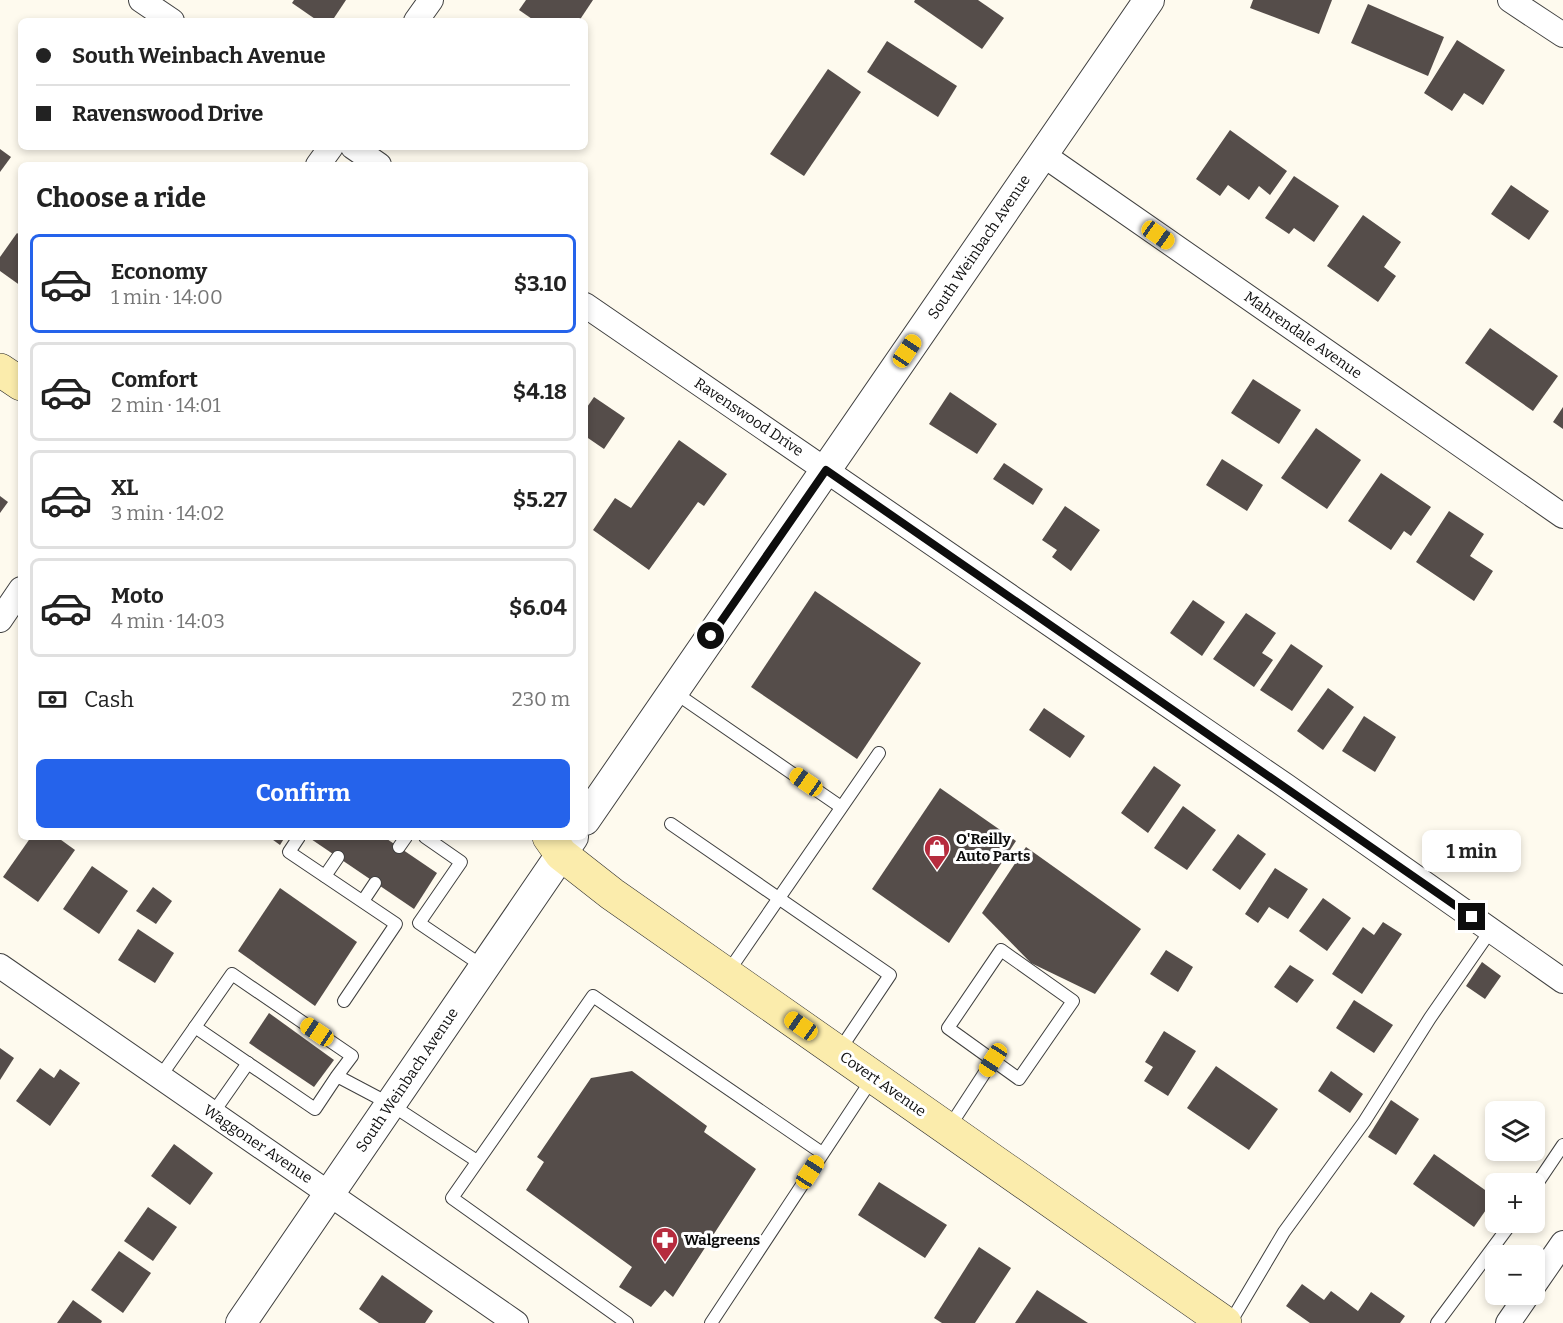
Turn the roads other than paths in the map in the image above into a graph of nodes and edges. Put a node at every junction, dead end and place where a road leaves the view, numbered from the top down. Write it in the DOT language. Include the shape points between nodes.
graph roads {
  1 [pos="141,0"];
  2 [pos="431,0"];
  3 [pos="1149,0"];
  4 [pos="1510,0"];
  5 [pos="168,18"];
  6 [pos="418,18"];
  7 [pos="1563,35"];
  8 [pos="357,150"];
  9 [pos="1042,154"];
  10 [pos="375,162"];
  11 [pos="588,307"];
  12 [pos="0,370"];
  13 [pos="18,382"];
  14 [pos="826,470"];
  15 [pos="1563,516"];
  16 [pos="18,593"];
  17 [pos="0,620"];
  18 [pos="673,692"];
  19 [pos="879,753"];
  20 [pos="842,807"];
  21 [pos="588,816"];
  22 [pos="670,824"];
  23 [pos="297,840"];
  24 [pos="429,840"];
  25 [pos="561,843"];
  26 [pos="338,857"];
  27 [pos="325,876"];
  28 [pos="375,883"];
  29 [pos="778,898"];
  30 [pos="363,902"];
  31 [pos="419,923"];
  32 [pos="396,924"];
  33 [pos="1491,930"];
  34 [pos="0,966"];
  35 [pos="484,967"];
  36 [pos="727,974"];
  37 [pos="1563,981"];
  38 [pos="344,1001"];
  39 [pos="195,1027"];
  40 [pos="838,1052"];
  41 [pos="993,1060"];
  42 [pos="248,1063"];
  43 [pos="160,1077"];
  44 [pos="337,1077"];
  45 [pos="873,1077"];
  46 [pos="390,1104"];
  47 [pos="213,1113"];
  48 [pos="947,1130"];
  49 [pos="1563,1145"];
  50 [pos="822,1153"];
  51 [pos="477,1161"];
  52 [pos="1544,1173"];
  53 [pos="330,1193"];
  54 [pos="1504,1233"];
  55 [pos="1563,1243"];
  56 [pos="1545,1269"];
  57 [pos="1520,1305"];
  58 [pos="241,1323"];
  59 [pos="516,1323"];
  60 [pos="627,1323"];
  61 [pos="711,1323"];
  62 [pos="1225,1323"];
  63 [pos="1230,1323"];
  64 [pos="1437,1323"];
  65 [pos="1508,1323"];
  1 -- 5 [label="street"];
  2 -- 6 [label="street"];
  3 -- 9 [label="street, South Weinbach Avenue"];
  4 -- 7 [label="street"];
  8 -- 10 [label="street"];
  9 -- 14 [label="street, South Weinbach Avenue"];
  9 -- 15 [label="street, Mahrendale Avenue"];
  11 -- 14 [label="street, Ravenswood Drive"];
  12 -- 13 [label="main road"];
  14 -- 18 [label="street, South Weinbach Avenue"];
  14 -- 33 [label="street, Ravenswood Drive"];
  16 -- 17 [label="street"];
  18 -- 20 [label="lane"];
  18 -- 21 [label="street, South Weinbach Avenue"];
  19 -- 20 [label="lane"];
  20 -- 29 [label="lane"];
  22 -- 29 [label="lane"];
  23 -- 27 [label="lane" via="289,852"];
  24 -- 31 [label="lane" via="461,862"];
  25 -- 35 [label="street, South Weinbach Avenue"];
  25 -- 36 [label="main road, Covert Avenue" via="612,894"];
  26 -- 27 [label="lane"];
  27 -- 30 [label="lane"];
  28 -- 30 [label="lane"];
  29 -- 36 [label="lane"];
  29 -- 40 [label="lane" via="890,975"];
  30 -- 32 [label="lane"];
  31 -- 32 [label="lane"];
  31 -- 35 [label="lane"];
  32 -- 38 [label="lane"];
  33 -- 37 [label="street, Ravenswood Drive"];
  33 -- 63 [label="lane" via="1364,1122 1284,1232"];
  34 -- 43 [label="street, Waggoner Avenue"];
  35 -- 46 [label="street, South Weinbach Avenue"];
  36 -- 40 [label="main road, Covert Avenue"];
  39 -- 42 [label="lane"];
  39 -- 43 [label="lane"];
  39 -- 44 [label="lane" via="232,974 352,1056"];
  40 -- 45 [label="main road, Covert Avenue"];
  41 -- 41 [label="lane" via="948,1028 1001,950 1073,1001 1019,1079"];
  41 -- 48 [label="lane"];
  42 -- 44 [label="lane" via="315,1109"];
  42 -- 47 [label="lane"];
  43 -- 47 [label="street, Waggoner Avenue"];
  44 -- 46 [label="lane"];
  45 -- 48 [label="main road, Covert Avenue"];
  45 -- 50 [label="lane"];
  46 -- 51 [label="lane"];
  46 -- 53 [label="street, South Weinbach Avenue"];
  47 -- 53 [label="street, Waggoner Avenue"];
  48 -- 62 [label="main road, Covert Avenue"];
  49 -- 52 [label="lane"];
  50 -- 51 [label="lane" via="593,996"];
  50 -- 61 [label="lane"];
  51 -- 60 [label="lane" via="452,1198"];
  53 -- 58 [label="street, South Weinbach Avenue"];
  53 -- 59 [label="street, Waggoner Avenue"];
  54 -- 64 [label="lane"];
  55 -- 56 [label="street"];
  57 -- 65 [label="street"];
}
